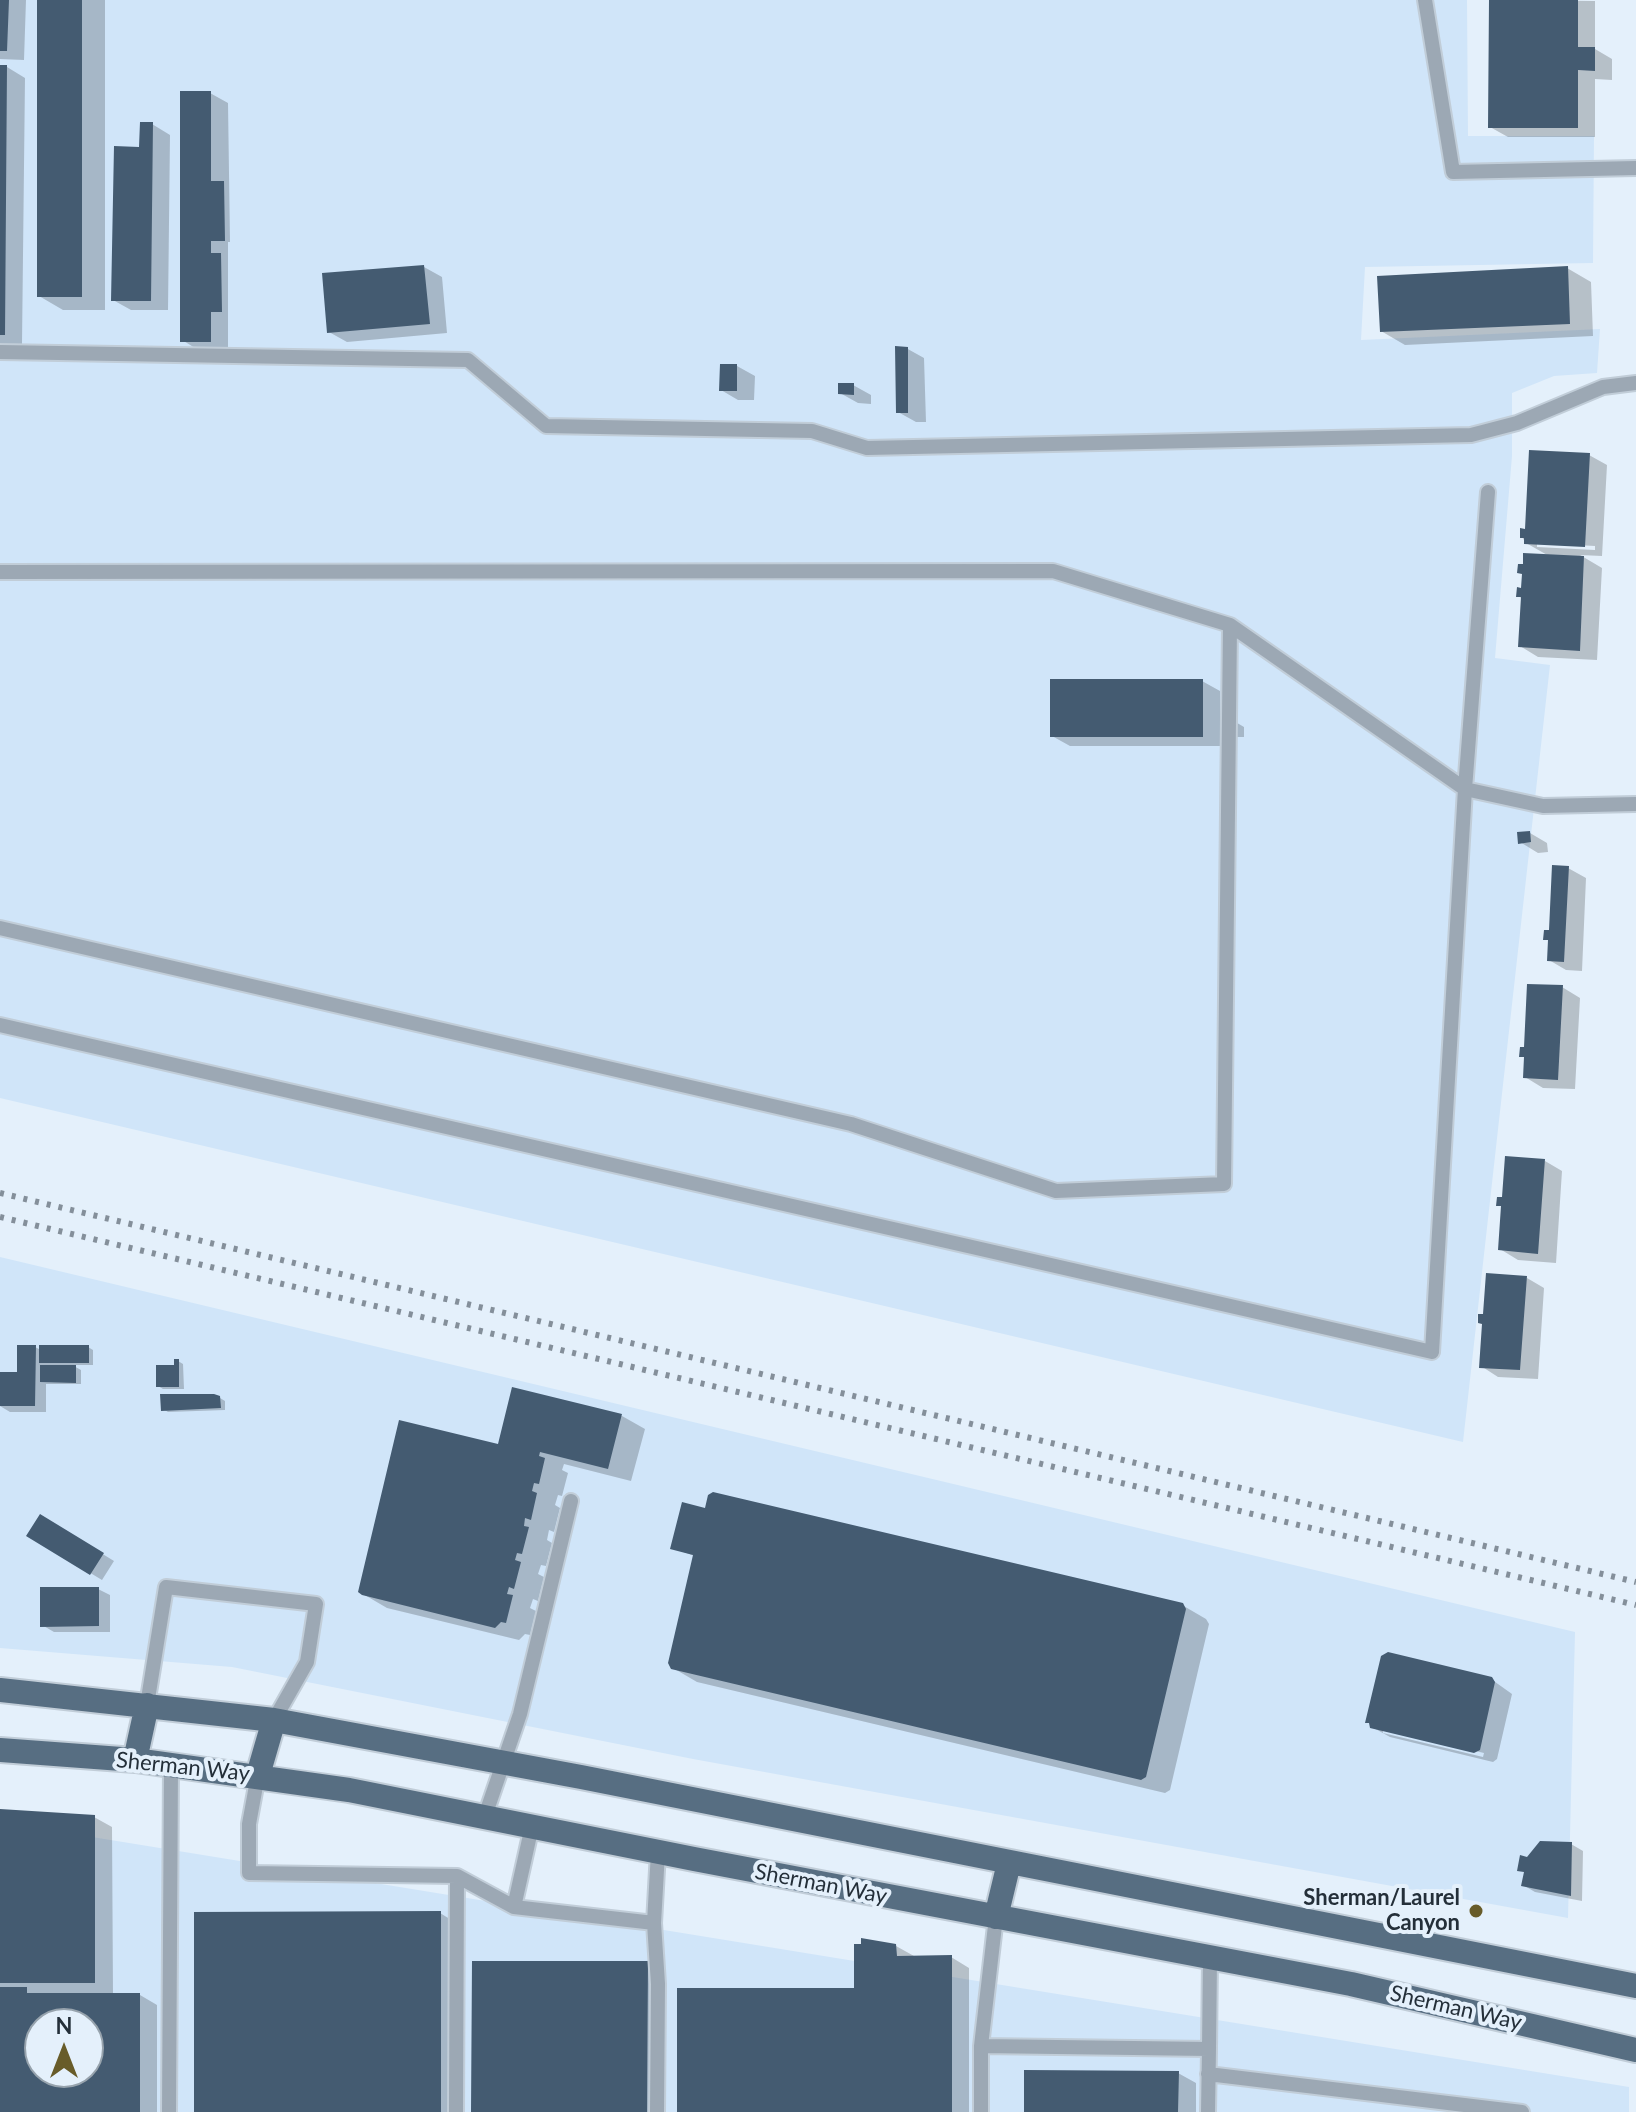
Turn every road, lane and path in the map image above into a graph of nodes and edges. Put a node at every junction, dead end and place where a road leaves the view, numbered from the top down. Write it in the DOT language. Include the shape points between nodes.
graph roads {
  1 [pos="1425,0"];
  2 [pos="1636,168"];
  3 [pos="0,352"];
  4 [pos="1636,383"];
  5 [pos="1488,492"];
  6 [pos="0,572"];
  7 [pos="1230,625"];
  8 [pos="1465,789"];
  9 [pos="1636,804"];
  10 [pos="0,928"];
  11 [pos="0,1025"];
  12 [pos="571,1501"];
  13 [pos="0,1690"];
  14 [pos="147,1705"];
  15 [pos="274,1720"];
  16 [pos="0,1750"];
  17 [pos="135,1760"];
  18 [pos="502,1762"];
  19 [pos="171,1765"];
  20 [pos="258,1775"];
  21 [pos="485,1816"];
  22 [pos="532,1826"];
  23 [pos="658,1852"];
  24 [pos="1009,1863"];
  25 [pos="457,1876"];
  26 [pos="514,1907"];
  27 [pos="996,1917"];
  28 [pos="654,1923"];
  29 [pos="1210,1958"];
  30 [pos="1636,1986"];
  31 [pos="981,2046"];
  32 [pos="1209,2049"];
  33 [pos="1636,2050"];
  34 [pos="1208,2074"];
  35 [pos="169,2112"];
  36 [pos="456,2112"];
  37 [pos="657,2112"];
  38 [pos="981,2112"];
  39 [pos="1208,2112"];
  40 [pos="1522,2112"];
  1 -- 2 [label="lane" via="1453,172"];
  3 -- 4 [label="lane" via="468,360 546,426 812,431 867,448 1471,435 1517,423 1603,387"];
  5 -- 8 [label="lane"];
  6 -- 7 [label="lane" via="1053,571"];
  7 -- 8 [label="lane"];
  7 -- 10 [label="lane" via="1224,1184 1056,1191 851,1124"];
  8 -- 9 [label="lane" via="1543,806"];
  8 -- 11 [label="lane" via="1432,1352"];
  12 -- 18 [label="lane" via="520,1714"];
  13 -- 14 [label="main road"];
  14 -- 15 [label="main road"];
  14 -- 15 [label="lane" via="166,1587 316,1604 307,1662"];
  14 -- 17 [label="main road"];
  15 -- 18 [label="main road"];
  15 -- 20 [label="main road"];
  16 -- 17 [label="main road, Sherman Way"];
  17 -- 19 [label="main road, Sherman Way"];
  18 -- 21 [label="lane"];
  18 -- 24 [label="main road"];
  19 -- 20 [label="main road, Sherman Way"];
  19 -- 35 [label="lane"];
  20 -- 21 [label="main road, Sherman Way"];
  20 -- 25 [label="lane" via="249,1824 249,1873"];
  21 -- 22 [label="main road, Sherman Way"];
  22 -- 23 [label="main road, Sherman Way"];
  22 -- 26 [label="lane"];
  23 -- 27 [label="main road, Sherman Way"];
  23 -- 28 [label="lane"];
  24 -- 27 [label="main road"];
  24 -- 30 [label="main road"];
  25 -- 26 [label="lane"];
  25 -- 36 [label="lane"];
  26 -- 28 [label="lane"];
  27 -- 29 [label="main road, Sherman Way"];
  27 -- 31 [label="lane"];
  28 -- 37 [label="lane"];
  29 -- 32 [label="lane"];
  29 -- 33 [label="main road, Sherman Way" via="1351,1984"];
  31 -- 32 [label="lane"];
  31 -- 38 [label="lane"];
  32 -- 34 [label="lane"];
  34 -- 39 [label="lane"];
  34 -- 40 [label="lane"];
}
